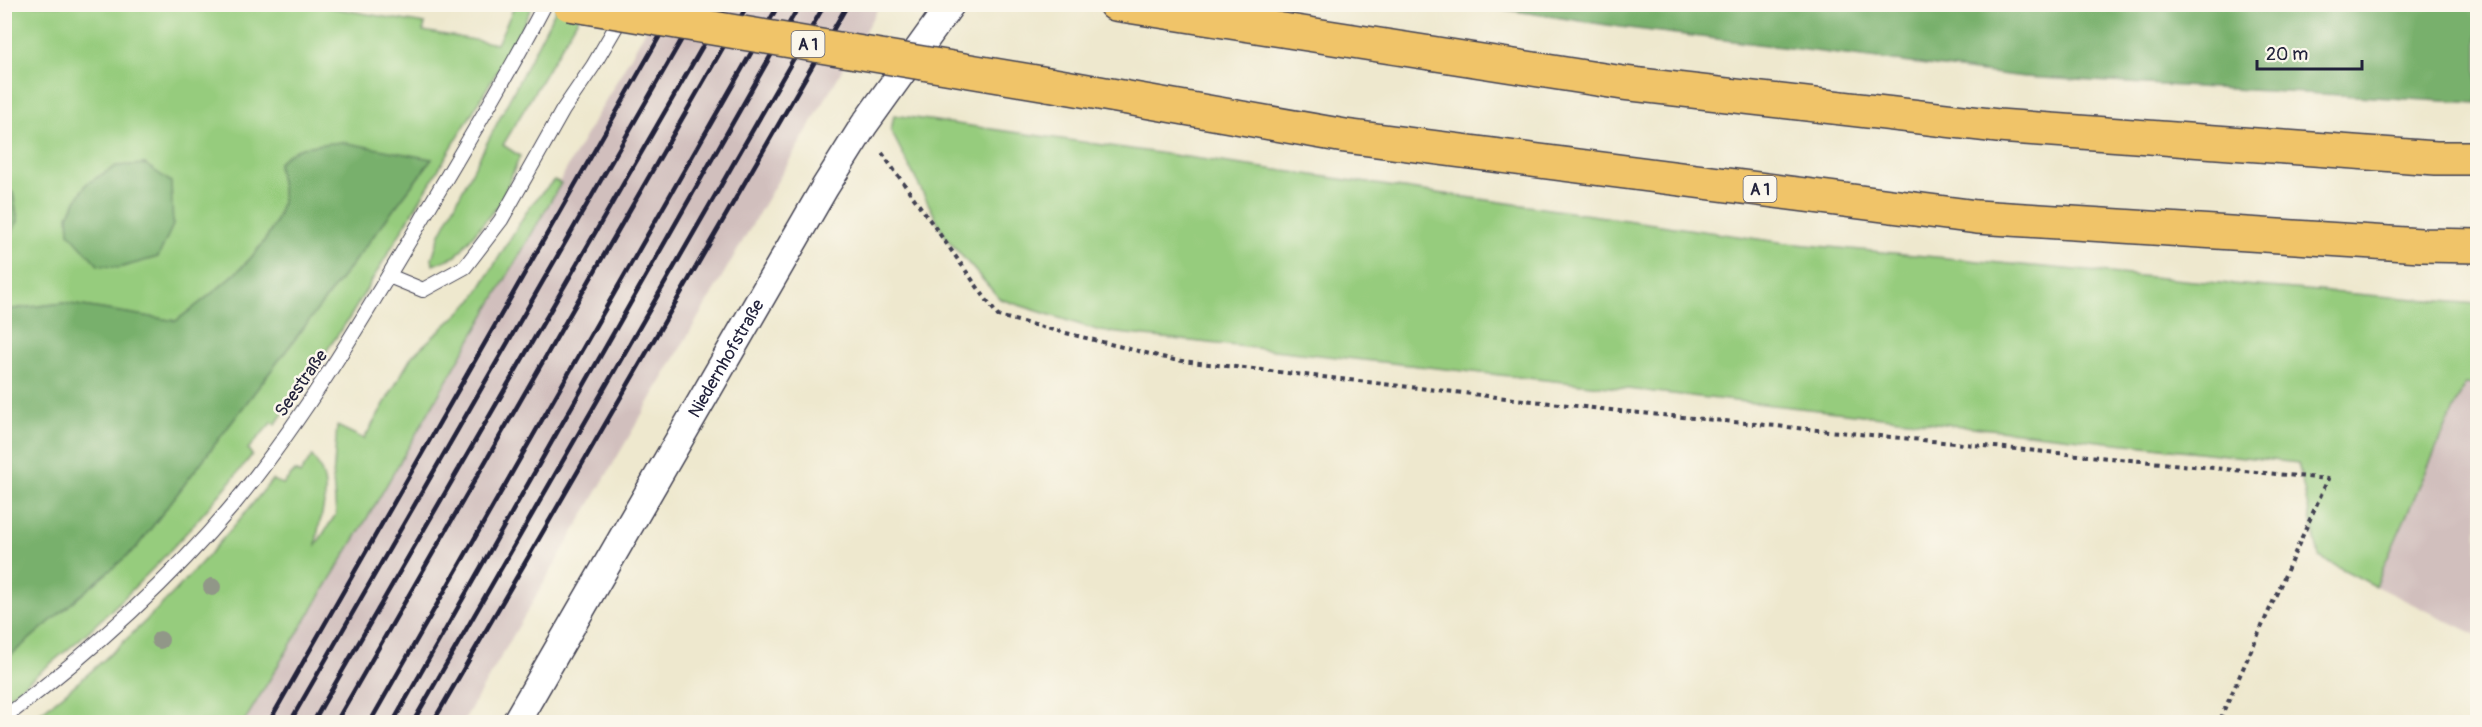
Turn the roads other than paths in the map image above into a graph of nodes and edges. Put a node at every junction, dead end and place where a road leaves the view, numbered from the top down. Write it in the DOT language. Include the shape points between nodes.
graph roads {
  1 [pos="545,4"];
  2 [pos="569,4"];
  3 [pos="629,4"];
  4 [pos="951,4"];
  5 [pos="1115,4"];
  6 [pos="2478,158"];
  7 [pos="2478,246"];
  8 [pos="389,276"];
  9 [pos="4,718"];
  10 [pos="516,723"];
  1 -- 8 [label="lane, Seestraße"];
  2 -- 7 [label="highway, A 1, bridge" via="1345,136 1977,217"];
  3 -- 8 [label="lane" via="501,220 465,267 423,290"];
  4 -- 10 [label="street, Niedernhofstraße" via="825,186"];
  5 -- 6 [label="highway" via="1623,83 1987,124"];
  8 -- 9 [label="lane, Seestraße" via="317,392 232,505 135,609 63,673"];
}
